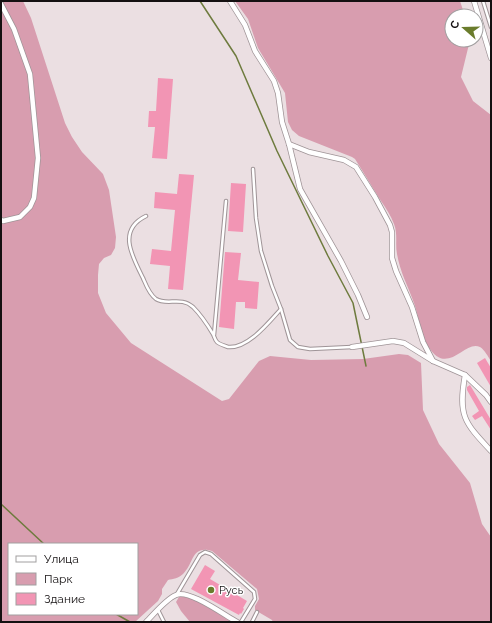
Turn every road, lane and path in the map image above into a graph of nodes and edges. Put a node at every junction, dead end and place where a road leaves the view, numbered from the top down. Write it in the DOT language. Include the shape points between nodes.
graph roads {
  1 [pos="230,1"];
  2 [pos="474,1"];
  3 [pos="483,1"];
  4 [pos="1,4"];
  5 [pos="491,27"];
  6 [pos="491,58"];
  7 [pos="289,144"];
  8 [pos="254,169"];
  9 [pos="226,201"];
  10 [pos="146,216"];
  11 [pos="1,220"];
  12 [pos="281,309"];
  13 [pos="367,317"];
  14 [pos="214,336"];
  15 [pos="352,347"];
  16 [pos="433,361"];
  17 [pos="465,375"];
  18 [pos="491,402"];
  19 [pos="491,451"];
  20 [pos="177,594"];
  21 [pos="158,610"];
  22 [pos="257,612"];
  23 [pos="146,622"];
  24 [pos="164,622"];
  25 [pos="237,622"];
  26 [pos="241,622"];
  27 [pos="252,622"];
  1 -- 7 [label="street" via="244,25 254,51 274,81"];
  2 -- 6 [label="street"];
  3 -- 5 [label="lane"];
  4 -- 11 [label="street" via="14,29 30,74 38,158 34,198 30,207 20,217"];
  7 -- 13 [label="street" via="300,189 341,261"];
  7 -- 16 [label="street" via="309,152 344,160 356,167 362,176 390,225 392,258 396,271 412,307 423,342"];
  8 -- 12 [label="lane" via="256,218 261,251"];
  9 -- 14 [label="lane"];
  10 -- 14 [label="lane" via="132,226 129,237 133,258 150,293 164,302 181,301 190,304"];
  12 -- 14 [label="lane" via="260,331 238,346 223,346"];
  12 -- 15 [label="lane" via="290,340 298,347"];
  15 -- 16 [label="street" via="393,341 404,343"];
  16 -- 17 [label="street"];
  17 -- 18 [label="street"];
  17 -- 19 [label="street" via="462,410 466,422"];
  20 -- 21 [label="street"];
  20 -- 25 [label="street" via="194,597"];
  20 -- 26 [label="lane" via="200,555 205,552 211,554 254,592 255,599"];
  21 -- 23 [label="street"];
  21 -- 24 [label="lane"];
  22 -- 27 [label="lane"];
}
